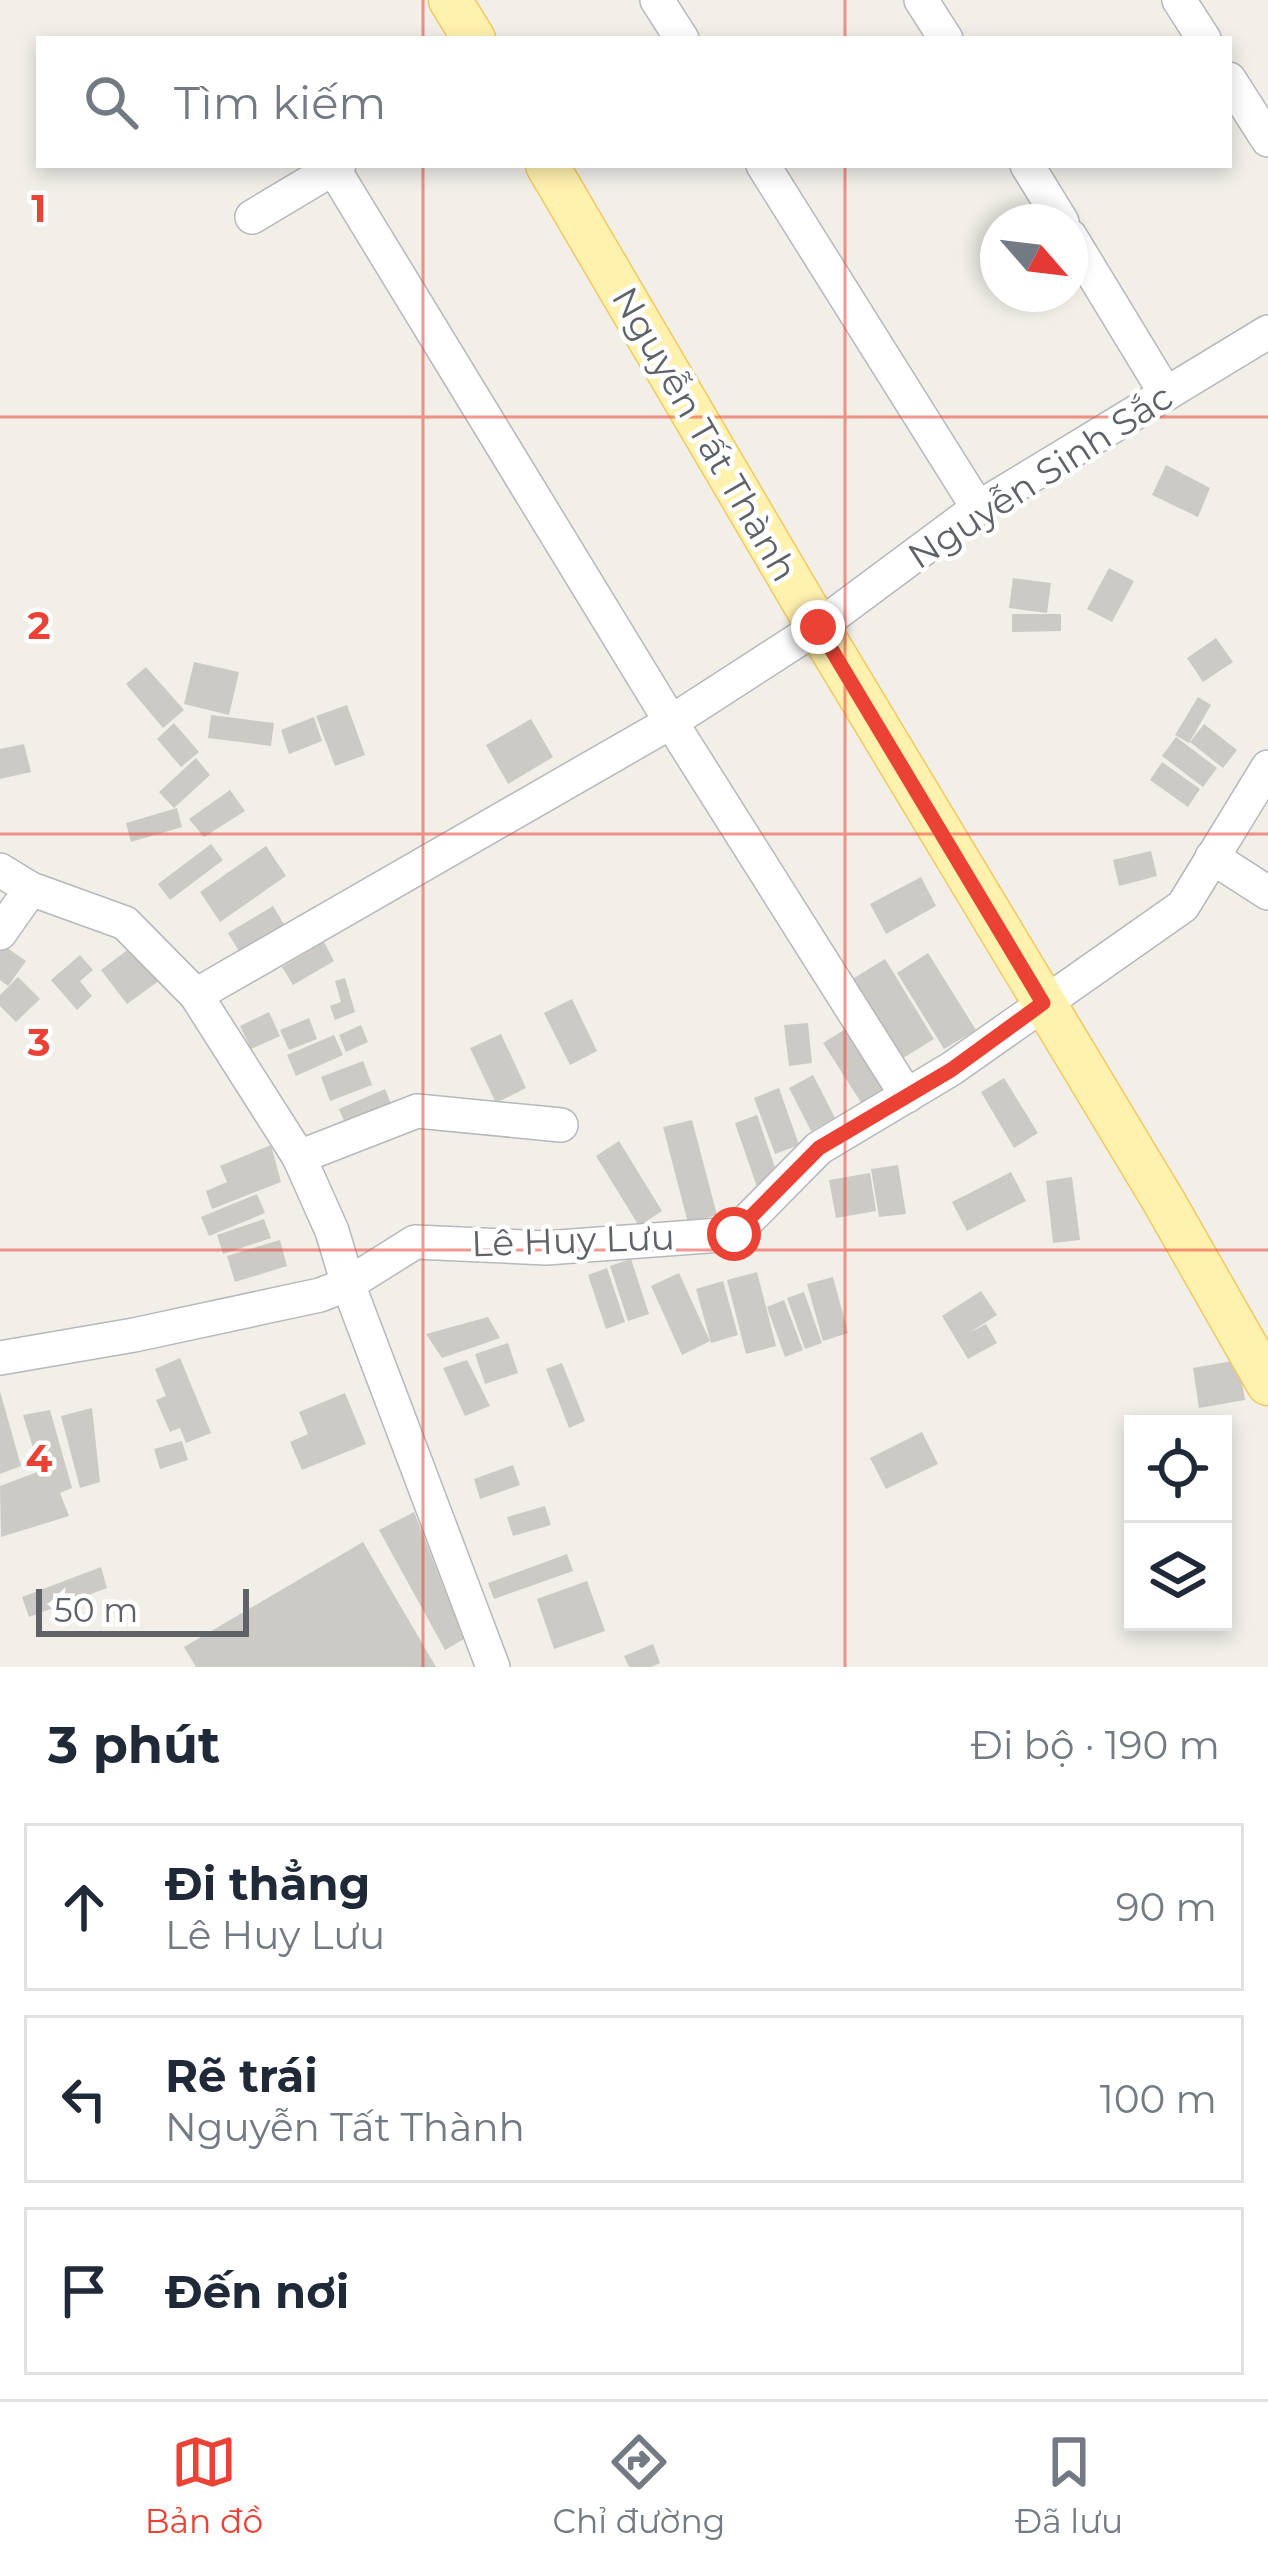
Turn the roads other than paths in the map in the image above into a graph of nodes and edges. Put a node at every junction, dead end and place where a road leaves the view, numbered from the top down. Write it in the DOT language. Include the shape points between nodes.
graph roads {
  1 [pos="450,0"];
  2 [pos="657,0"];
  3 [pos="921,0"];
  4 [pos="1179,0"];
  5 [pos="472,36"];
  6 [pos="680,36"];
  7 [pos="944,36"];
  8 [pos="1202,36"];
  9 [pos="1232,84"];
  10 [pos="1268,140"];
  11 [pos="334,168"];
  12 [pos="337,168"];
  13 [pos="549,168"];
  14 [pos="765,168"];
  15 [pos="1029,168"];
  16 [pos="1051,204"];
  17 [pos="252,217"];
  18 [pos="1088,266"];
  19 [pos="1268,332"];
  20 [pos="1166,394"];
  21 [pos="978,508"];
  22 [pos="818,627"];
  23 [pos="671,722"];
  24 [pos="1268,767"];
  25 [pos="1212,857"];
  26 [pos="0,870"];
  27 [pos="31,890"];
  28 [pos="1268,893"];
  29 [pos="0,933"];
  30 [pos="196,995"];
  31 [pos="1043,1003"];
  32 [pos="907,1096"];
  33 [pos="561,1125"];
  34 [pos="299,1157"];
  35 [pos="348,1284"];
  36 [pos="0,1358"];
  37 [pos="1268,1384"];
  38 [pos="493,1667"];
  1 -- 5 [label="main road"];
  2 -- 6 [label="street"];
  3 -- 7 [label="street"];
  4 -- 8 [label="street"];
  9 -- 10 [label="street"];
  11 -- 17 [label="street"];
  12 -- 23 [label="street"];
  13 -- 22 [label="main road, Nguyễn Tất Thành"];
  14 -- 21 [label="street"];
  15 -- 16 [label="street"];
  18 -- 20 [label="street"];
  19 -- 20 [label="street, Nguyễn Sinh Sắc"];
  20 -- 21 [label="street, Nguyễn Sinh Sắc"];
  21 -- 22 [label="street, Nguyễn Sinh Sắc"];
  22 -- 23 [label="street, Nguyễn Sinh Sắc"];
  22 -- 31 [label="main road, Nguyễn Tất Thành"];
  23 -- 30 [label="street, Nguyễn Sinh Sắc"];
  23 -- 32 [label="street"];
  24 -- 25 [label="street, Lê Huy Lưu"];
  25 -- 28 [label="street"];
  25 -- 31 [label="street, Lê Huy Lưu" via="1183,906"];
  26 -- 27 [label="street"];
  27 -- 29 [label="street"];
  27 -- 30 [label="street" via="125,922"];
  30 -- 34 [label="street"];
  31 -- 32 [label="street, Lê Huy Lưu"];
  31 -- 37 [label="main road, Nguyễn Tất Thành"];
  32 -- 35 [label="street, Lê Huy Lưu" via="819,1148 734,1234 546,1248 415,1242"];
  33 -- 34 [label="street" via="417,1111"];
  34 -- 35 [label="street"];
  35 -- 36 [label="street, Lê Huy Lưu" via="134,1336"];
  35 -- 38 [label="street"];
}
